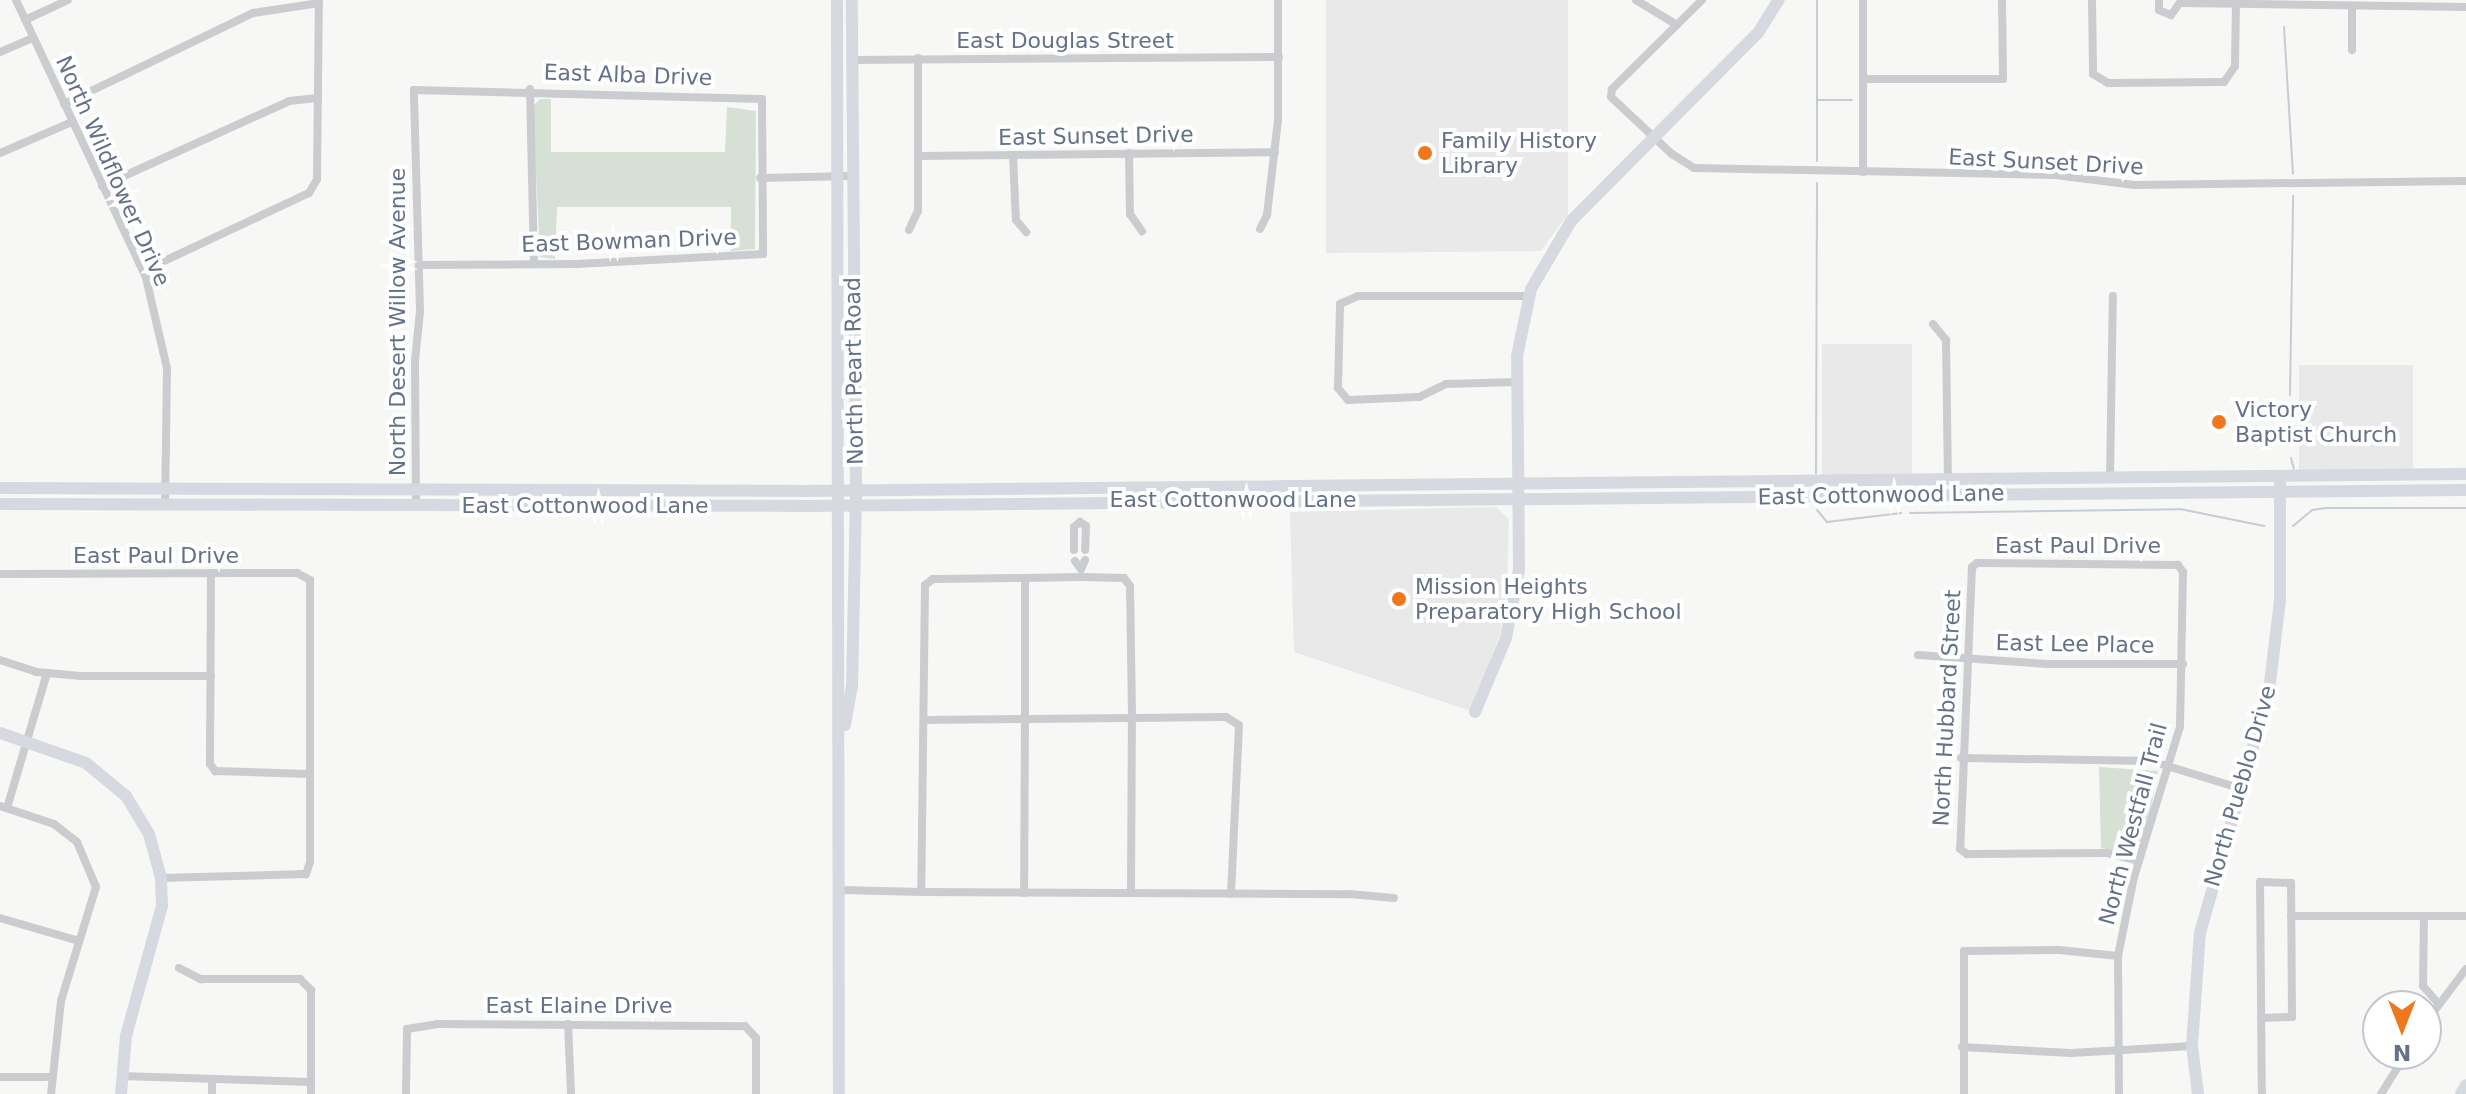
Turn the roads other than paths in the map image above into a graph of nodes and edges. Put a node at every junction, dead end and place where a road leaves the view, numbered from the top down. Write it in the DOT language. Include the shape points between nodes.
graph roads {
  1 [pos="16,0"];
  2 [pos="68,0"];
  3 [pos="837,0"];
  4 [pos="852,0"];
  5 [pos="1278,0"];
  6 [pos="1636,0"];
  7 [pos="1702,0"];
  8 [pos="1779,0"];
  9 [pos="1863,0"];
  10 [pos="2002,0"];
  11 [pos="2092,0"];
  12 [pos="2159,0"];
  13 [pos="319,2"];
  14 [pos="2181,2"];
  15 [pos="2236,2"];
  16 [pos="2297,4"];
  17 [pos="2466,7"];
  18 [pos="2352,8"];
  19 [pos="25,20"];
  20 [pos="1677,25"];
  21 [pos="33,38"];
  22 [pos="2352,50"];
  23 [pos="0,52"];
  24 [pos="1279,57"];
  25 [pos="918,58"];
  26 [pos="852,60"];
  27 [pos="1863,79"];
  28 [pos="530,89"];
  29 [pos="414,90"];
  30 [pos="318,98"];
  31 [pos="64,104"];
  32 [pos="72,122"];
  33 [pos="1655,137"];
  34 [pos="1275,152"];
  35 [pos="0,153"];
  36 [pos="1129,153"];
  37 [pos="1013,155"];
  38 [pos="918,156"];
  39 [pos="1863,172"];
  40 [pos="852,176"];
  41 [pos="836,177"];
  42 [pos="760,178"];
  43 [pos="2466,181"];
  44 [pos="102,186"];
  45 [pos="1260,229"];
  46 [pos="909,230"];
  47 [pos="1142,231"];
  48 [pos="1026,232"];
  49 [pos="534,264"];
  50 [pos="419,265"];
  51 [pos="143,271"];
  52 [pos="1529,296"];
  53 [pos="2113,296"];
  54 [pos="1933,324"];
  55 [pos="1517,382"];
  56 [pos="2466,474"];
  57 [pos="2280,477"];
  58 [pos="2110,478"];
  59 [pos="1948,479"];
  60 [pos="1518,485"];
  61 [pos="0,488"];
  62 [pos="835,488"];
  63 [pos="856,488"];
  64 [pos="165,489"];
  65 [pos="415,490"];
  66 [pos="2466,490"];
  67 [pos="2279,491"];
  68 [pos="1519,498"];
  69 [pos="1080,501"];
  70 [pos="855,503"];
  71 [pos="0,504"];
  72 [pos="836,504"];
  73 [pos="165,505"];
  74 [pos="416,505"];
  75 [pos="1080,522"];
  76 [pos="1977,563"];
  77 [pos="2178,565"];
  78 [pos="211,573"];
  79 [pos="0,574"];
  80 [pos="1025,578"];
  81 [pos="1918,655"];
  82 [pos="1968,658"];
  83 [pos="0,660"];
  84 [pos="2183,664"];
  85 [pos="47,673"];
  86 [pos="211,676"];
  87 [pos="1475,712"];
  88 [pos="1132,718"];
  89 [pos="1025,719"];
  90 [pos="924,720"];
  91 [pos="0,733"];
  92 [pos="842,740"];
  93 [pos="28,741"];
  94 [pos="1961,758"];
  95 [pos="2167,765"];
  96 [pos="310,774"];
  97 [pos="2242,789"];
  98 [pos="3,807"];
  99 [pos="2139,861"];
  100 [pos="161,878"];
  101 [pos="841,890"];
  102 [pos="921,892"];
  103 [pos="1024,893"];
  104 [pos="1131,893"];
  105 [pos="1231,894"];
  106 [pos="1394,898"];
  107 [pos="2291,916"];
  108 [pos="2424,916"];
  109 [pos="2466,916"];
  110 [pos="0,918"];
  111 [pos="79,941"];
  112 [pos="2118,956"];
  113 [pos="179,968"];
  114 [pos="2466,969"];
  115 [pos="2427,990"];
  116 [pos="2442,998"];
  117 [pos="2261,1018"];
  118 [pos="568,1024"];
  119 [pos="2192,1046"];
  120 [pos="1962,1047"];
  121 [pos="2115,1051"];
  122 [pos="2396,1070"];
  123 [pos="121,1076"];
  124 [pos="0,1077"];
  125 [pos="52,1077"];
  126 [pos="212,1079"];
  127 [pos="311,1082"];
  128 [pos="2466,1085"];
  129 [pos="51,1094"];
  130 [pos="121,1094"];
  131 [pos="212,1094"];
  132 [pos="311,1094"];
  133 [pos="406,1094"];
  134 [pos="571,1094"];
  135 [pos="756,1094"];
  136 [pos="839,1094"];
  137 [pos="1964,1094"];
  138 [pos="2119,1094"];
  139 [pos="2198,1094"];
  140 [pos="2262,1094"];
  141 [pos="2381,1094"];
  142 [pos="2461,1094"];
  1 -- 19 [label="street, North Wildflower Drive"];
  2 -- 19 [label="street"];
  3 -- 41 [label="main road, North Peart Road"];
  4 -- 26 [label="main road, North Peart Road"];
  5 -- 24 [label="street"];
  6 -- 20 [label="street"];
  7 -- 20 [label="street"];
  8 -- 33 [label="main road" via="1758,33"];
  9 -- 27 [label="street"];
  10 -- 27 [label="street" via="2003,79"];
  11 -- 15 [label="street" via="2093,74 2108,83 2224,82 2235,66"];
  12 -- 14 [label="street" via="2167,15 2178,12"];
  13 -- 30 [label="street"];
  13 -- 31 [label="street" via="253,13"];
  14 -- 15 [label="street"];
  15 -- 16 [label="street"];
  16 -- 18 [label="street"];
  17 -- 18 [label="street"];
  18 -- 22 [label="street"];
  19 -- 21 [label="street, North Wildflower Drive"];
  20 -- 33 [label="street, East Sunset Drive" via="1612,89 1611,97"];
  21 -- 23 [label="street"];
  21 -- 31 [label="street, North Wildflower Drive"];
  24 -- 25 [label="street, East Douglas Street"];
  24 -- 34 [label="street"];
  25 -- 26 [label="street, East Douglas Street"];
  25 -- 38 [label="street"];
  26 -- 40 [label="main road, North Peart Road"];
  27 -- 39 [label="street"];
  28 -- 29 [label="street, East Alba Drive"];
  28 -- 42 [label="street, East Alba Drive" via="762,99"];
  28 -- 49 [label="street"];
  29 -- 50 [label="street, North Desert Willow Avenue"];
  30 -- 44 [label="street" via="289,101"];
  30 -- 51 [label="street" via="317,179 309,193"];
  31 -- 32 [label="street, North Wildflower Drive"];
  32 -- 35 [label="street"];
  32 -- 44 [label="street, North Wildflower Drive"];
  33 -- 39 [label="street, East Sunset Drive" via="1680,161 1703,170"];
  33 -- 52 [label="main road" via="1571,221 1547,254"];
  34 -- 36 [label="street, East Sunset Drive"];
  34 -- 45 [label="street" via="1267,215"];
  36 -- 37 [label="street, East Sunset Drive"];
  36 -- 47 [label="street" via="1130,214"];
  37 -- 38 [label="street, East Sunset Drive"];
  37 -- 48 [label="street" via="1016,220"];
  38 -- 46 [label="street" via="918,211"];
  39 -- 43 [label="street, East Sunset Drive" via="2055,175 2134,185"];
  40 -- 41 [label="street"];
  40 -- 63 [label="main road, North Peart Road"];
  41 -- 42 [label="street"];
  41 -- 62 [label="main road, North Peart Road"];
  42 -- 49 [label="street, East Bowman Drive" via="763,254"];
  44 -- 51 [label="street, North Wildflower Drive"];
  49 -- 50 [label="street, East Bowman Drive"];
  50 -- 65 [label="street, North Desert Willow Avenue"];
  51 -- 64 [label="street, North Wildflower Drive" via="164,341"];
  52 -- 55 [label="main road"];
  52 -- 55 [label="street" via="1358,296 1340,304 1338,388 1348,400 1419,397 1446,384"];
  53 -- 58 [label="street"];
  54 -- 59 [label="street" via="1946,340"];
  55 -- 60 [label="main road"];
  56 -- 57 [label="main road, East Cottonwood Lane"];
  57 -- 58 [label="main road, East Cottonwood Lane"];
  57 -- 67 [label="main road, North Pueblo Drive"];
  58 -- 59 [label="main road, East Cottonwood Lane"];
  59 -- 60 [label="main road, East Cottonwood Lane"];
  60 -- 63 [label="main road, East Cottonwood Lane"];
  60 -- 68 [label="main road"];
  61 -- 64 [label="main road, East Cottonwood Lane"];
  62 -- 63 [label="main road, East Cottonwood Lane"];
  62 -- 65 [label="main road, East Cottonwood Lane"];
  62 -- 72 [label="main road, North Peart Road"];
  63 -- 70 [label="main road, North Peart Road"];
  64 -- 65 [label="main road, East Cottonwood Lane"];
  64 -- 73 [label="street, North Wildflower Drive"];
  65 -- 74 [label="street, North Desert Willow Avenue"];
  66 -- 67 [label="main road, East Cottonwood Lane"];
  67 -- 68 [label="main road, East Cottonwood Lane"];
  67 -- 97 [label="main road, North Pueblo Drive" via="2277,640"];
  68 -- 69 [label="main road, East Cottonwood Lane"];
  68 -- 87 [label="main road" via="1519,569 1506,638"];
  69 -- 70 [label="main road, East Cottonwood Lane"];
  69 -- 75 [label="street"];
  70 -- 72 [label="main road, East Cottonwood Lane"];
  70 -- 92 [label="main road, North Peart Road" via="852,687"];
  71 -- 73 [label="main road, East Cottonwood Lane"];
  72 -- 74 [label="main road, East Cottonwood Lane"];
  72 -- 92 [label="main road, North Peart Road" via="836,686"];
  73 -- 74 [label="main road, East Cottonwood Lane"];
  75 -- 75 [label="street" via="1086,526 1086,548 1074,547 1074,527"];
  76 -- 77 [label="street, East Paul Drive"];
  76 -- 82 [label="street, North Hubbard Street" via="1972,567"];
  77 -- 84 [label="street, North Westfall Trail" via="2183,572"];
  78 -- 79 [label="street, East Paul Drive"];
  78 -- 86 [label="street"];
  78 -- 96 [label="street, East Paul Drive" via="297,573 310,580"];
  80 -- 88 [label="street" via="1080,567 1124,578 1130,586"];
  80 -- 89 [label="street"];
  80 -- 90 [label="street" via="928,580 923,590"];
  81 -- 82 [label="street, East Lee Place"];
  82 -- 84 [label="street, East Lee Place"];
  82 -- 94 [label="street, North Hubbard Street"];
  83 -- 85 [label="street"];
  84 -- 95 [label="street, North Westfall Trail" via="2180,727"];
  85 -- 86 [label="street"];
  85 -- 93 [label="street"];
  86 -- 96 [label="street" via="210,764 215,771"];
  88 -- 89 [label="street"];
  88 -- 104 [label="street"];
  88 -- 105 [label="street" via="1226,717 1239,725"];
  89 -- 90 [label="street"];
  89 -- 103 [label="street"];
  90 -- 102 [label="street"];
  91 -- 93 [label="main road"];
  92 -- 101 [label="main road, North Peart Road"];
  93 -- 98 [label="street"];
  93 -- 100 [label="main road" via="86,763 126,796 149,834"];
  94 -- 95 [label="street" via="2138,759"];
  94 -- 99 [label="street, North Hubbard Street" via="1960,849 1967,854 2107,853"];
  95 -- 97 [label="street"];
  95 -- 99 [label="street, North Westfall Trail"];
  96 -- 100 [label="street" via="306,874"];
  97 -- 119 [label="main road, North Pueblo Drive" via="2200,933"];
  98 -- 111 [label="street" via="54,824 77,842 89,863 96,887"];
  99 -- 112 [label="street, North Westfall Trail"];
  100 -- 123 [label="main road" via="162,906 126,1036"];
  101 -- 102 [label="street"];
  101 -- 136 [label="main road, North Peart Road"];
  102 -- 103 [label="street"];
  103 -- 104 [label="street"];
  104 -- 105 [label="street"];
  105 -- 106 [label="street"];
  107 -- 108 [label="street"];
  107 -- 117 [label="street" via="2292,1017"];
  107 -- 117 [label="street" via="2291,883 2260,882"];
  108 -- 109 [label="street"];
  108 -- 115 [label="street"];
  110 -- 111 [label="street"];
  111 -- 125 [label="street" via="61,1001"];
  112 -- 120 [label="street" via="1964,951"];
  112 -- 121 [label="street, North Westfall Trail"];
  113 -- 127 [label="street" via="201,979 300,979 311,990"];
  114 -- 116 [label="street"];
  117 -- 140 [label="street"];
  118 -- 133 [label="street, East Elaine Drive" via="437,1024 407,1029"];
  118 -- 134 [label="street"];
  118 -- 135 [label="street, East Elaine Drive" via="719,1024 752,1029"];
  119 -- 121 [label="street"];
  119 -- 139 [label="main road, North Pueblo Drive"];
  120 -- 121 [label="street"];
  120 -- 137 [label="street"];
  121 -- 138 [label="street, North Westfall Trail"];
  122 -- 141 [label="street"];
  123 -- 126 [label="street"];
  123 -- 130 [label="main road"];
  124 -- 125 [label="street"];
  125 -- 129 [label="street"];
  126 -- 127 [label="street"];
  126 -- 131 [label="street"];
  127 -- 132 [label="street"];
  128 -- 142 [label="main road"];
}
